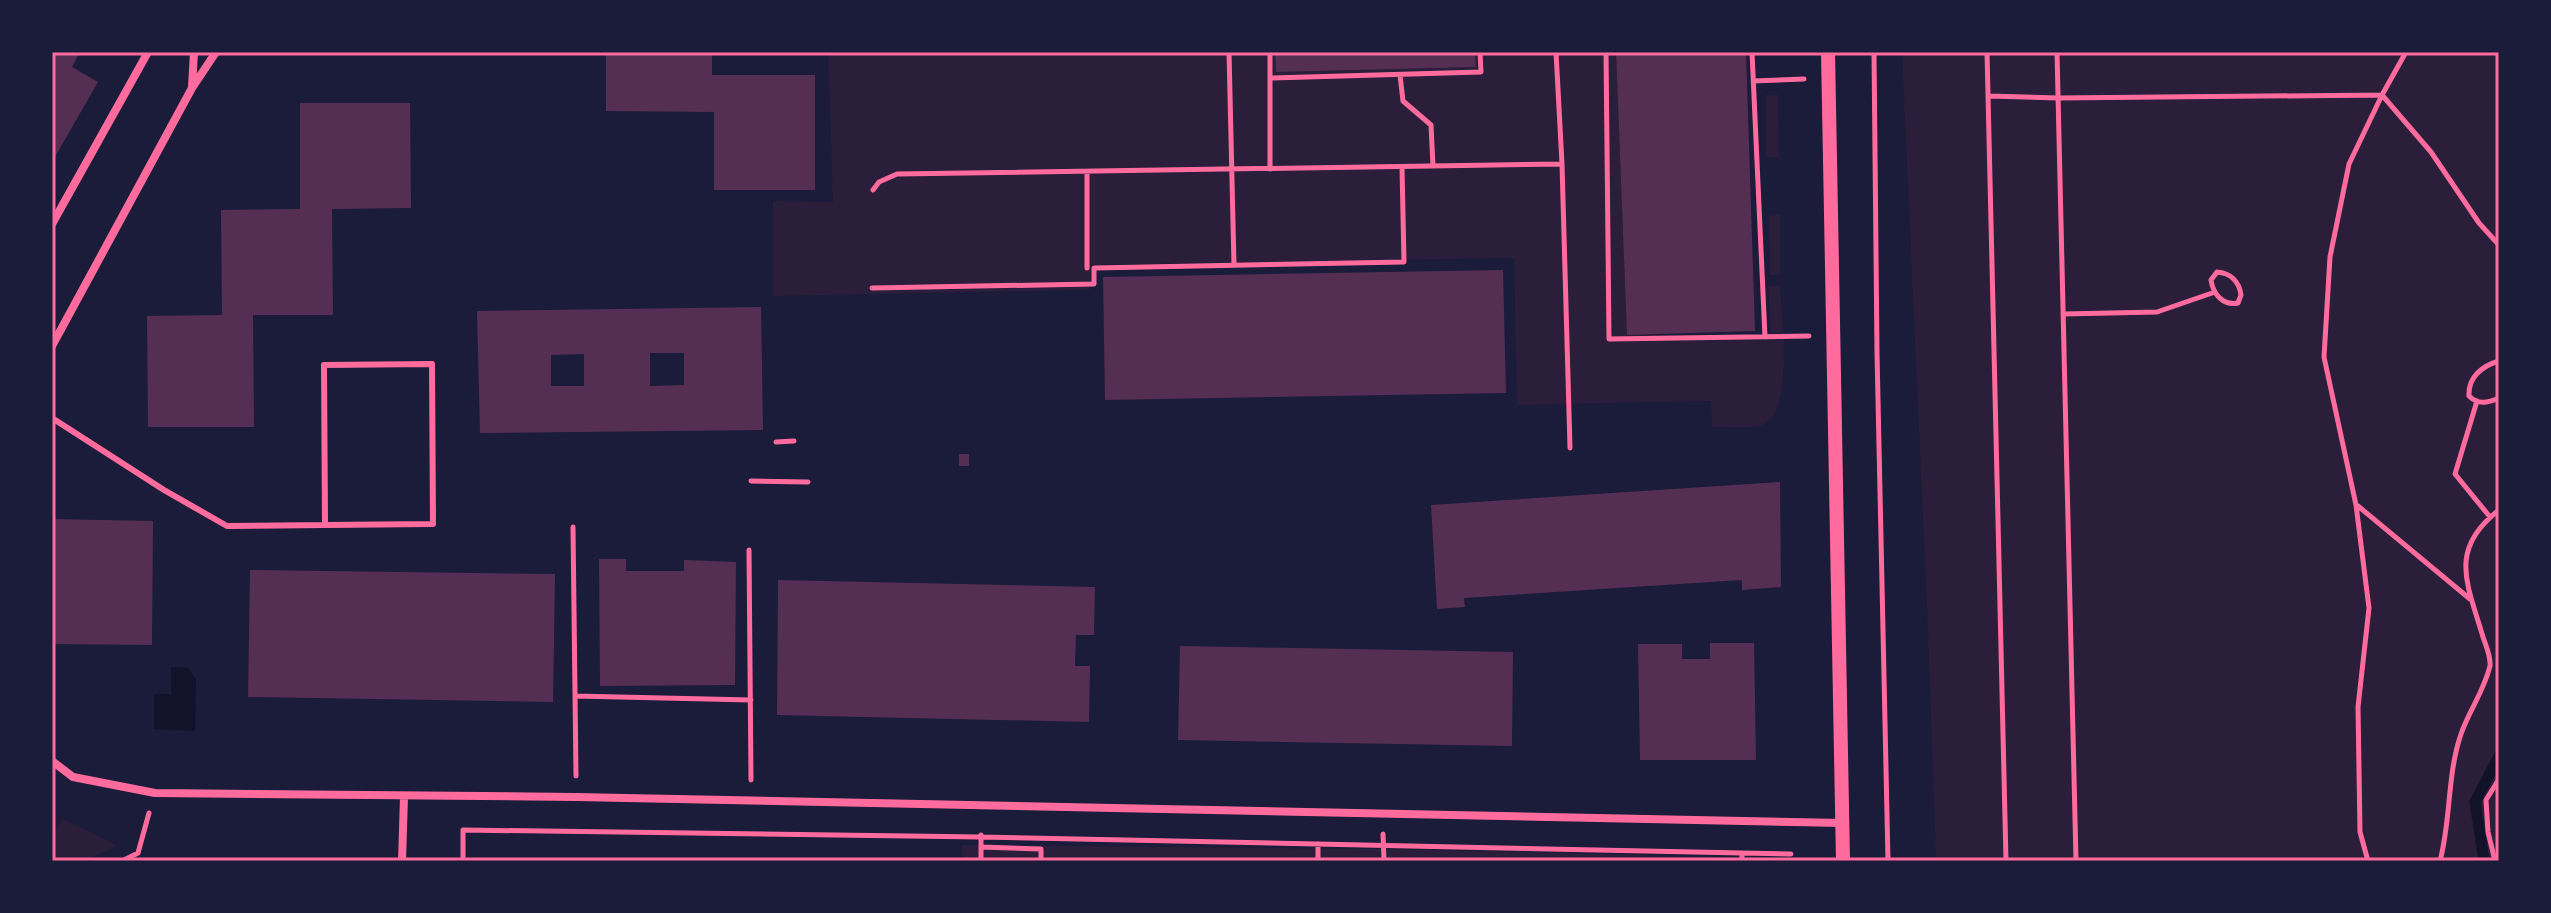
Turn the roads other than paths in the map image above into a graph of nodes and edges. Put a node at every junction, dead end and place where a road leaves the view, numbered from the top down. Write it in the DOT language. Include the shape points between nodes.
graph roads {
  1 [pos="148,52"];
  2 [pos="194,52"];
  3 [pos="216,52"];
  4 [pos="1828,52"];
  5 [pos="192,88"];
  6 [pos="52,224"];
  7 [pos="52,346"];
  8 [pos="52,418"];
  9 [pos="325,525"];
  10 [pos="52,761"];
  11 [pos="404,797"];
  12 [pos="1843,823"];
  13 [pos="402,861"];
  14 [pos="1843,861"];
  1 -- 6 [label="street"];
  2 -- 5 [label="street"];
  3 -- 5 [label="street"];
  4 -- 12 [label="street"];
  5 -- 7 [label="street"];
  8 -- 9 [label="lane" via="227,526"];
  9 -- 9 [label="lane" via="433,524 432,364 324,365"];
  10 -- 11 [label="street" via="73,777 155,793"];
  11 -- 12 [label="street"];
  11 -- 13 [label="street"];
  12 -- 14 [label="street"];
}
